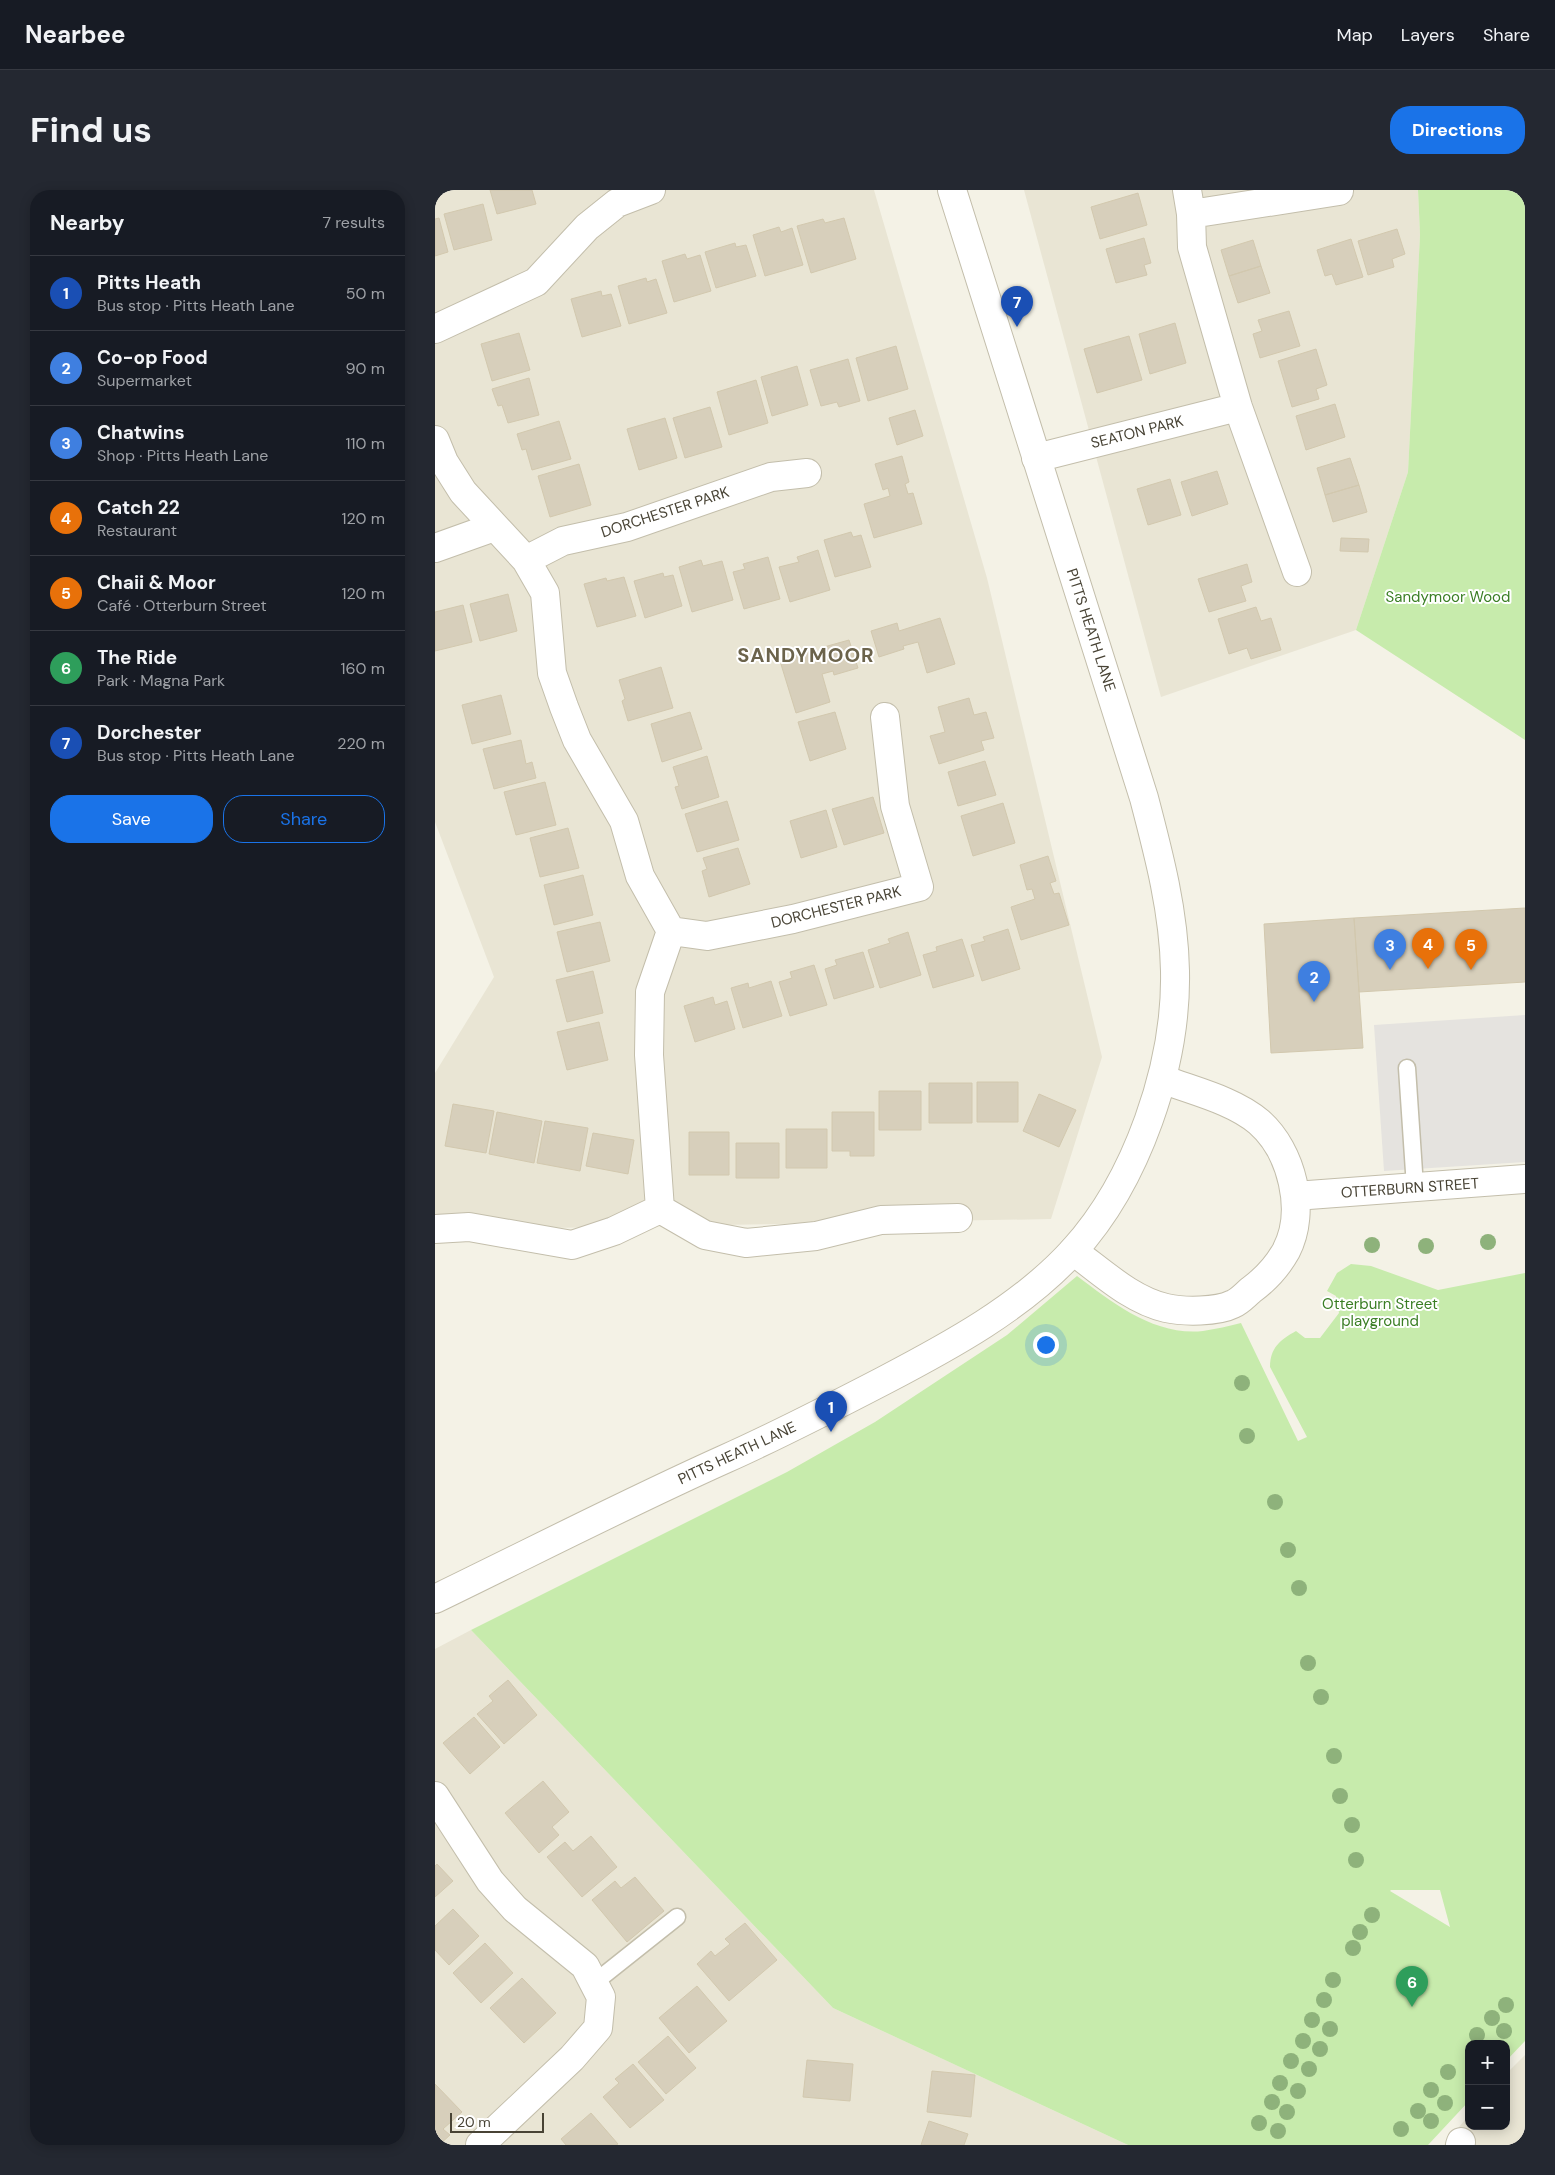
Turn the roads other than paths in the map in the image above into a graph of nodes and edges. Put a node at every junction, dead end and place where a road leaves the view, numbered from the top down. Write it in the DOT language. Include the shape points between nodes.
graph roads {
  1 [pos="651,190"];
  2 [pos="952,190"];
  3 [pos="1339,191"];
  4 [pos="1189,202"];
  5 [pos="435,329"];
  6 [pos="1237,407"];
  7 [pos="435,440"];
  8 [pos="1036,458"];
  9 [pos="807,473"];
  10 [pos="494,526"];
  11 [pos="435,548"];
  12 [pos="527,560"];
  13 [pos="1297,572"];
  14 [pos="885,717"];
  15 [pos="671,931"];
  16 [pos="1407,1068"];
  17 [pos="1162,1079"];
  18 [pos="1525,1180"];
  19 [pos="1415,1188"];
  20 [pos="1295,1196"];
  21 [pos="659,1209"];
  22 [pos="958,1218"];
  23 [pos="435,1229"];
  24 [pos="1073,1251"];
  25 [pos="435,1599"];
  26 [pos="435,1796"];
  27 [pos="677,1917"];
  28 [pos="594,1983"];
  29 [pos="480,2145"];
  1 -- 5 [label="street" via="617,203 587,227 536,282"];
  2 -- 8 [label="street, PITTS HEATH LANE"];
  3 -- 4 [label="street"];
  4 -- 6 [label="street" via="1192,247"];
  6 -- 8 [label="street, SEATON PARK"];
  6 -- 13 [label="street"];
  7 -- 10 [label="street" via="444,462 463,492"];
  8 -- 17 [label="street, PITTS HEATH LANE" via="1144,798 1165,882 1175,973 1172,1028"];
  9 -- 12 [label="street, DORCHESTER PARK" via="771,477 627,527 563,541"];
  10 -- 11 [label="street"];
  10 -- 12 [label="street"];
  12 -- 15 [label="street" via="545,593 552,673 564,707 577,740 625,821 640,876"];
  14 -- 15 [label="street, DORCHESTER PARK" via="895,806 919,887 793,920 707,936"];
  15 -- 21 [label="street" via="650,992 649,1055"];
  16 -- 19 [label="lane"];
  17 -- 20 [label="street" via="1227,1104 1258,1122 1275,1141 1287,1163"];
  17 -- 24 [label="street, PITTS HEATH LANE" via="1135,1153 1110,1200"];
  18 -- 19 [label="street, OTTERBURN STREET"];
  19 -- 20 [label="street, OTTERBURN STREET"];
  20 -- 24 [label="street" via="1294,1222 1287,1250 1270,1276 1233,1304 1197,1311 1165,1308 1136,1297"];
  21 -- 22 [label="street" via="705,1235 746,1244 816,1236 881,1220"];
  21 -- 23 [label="street" via="572,1245 469,1227"];
  24 -- 25 [label="street, PITTS HEATH LANE" via="1031,1290 930,1356 790,1430 636,1500"];
  26 -- 28 [label="street" via="491,1881 515,1909 585,1966"];
  27 -- 28 [label="lane"];
  28 -- 29 [label="street" via="601,1997 598,2028 572,2058"];
}
